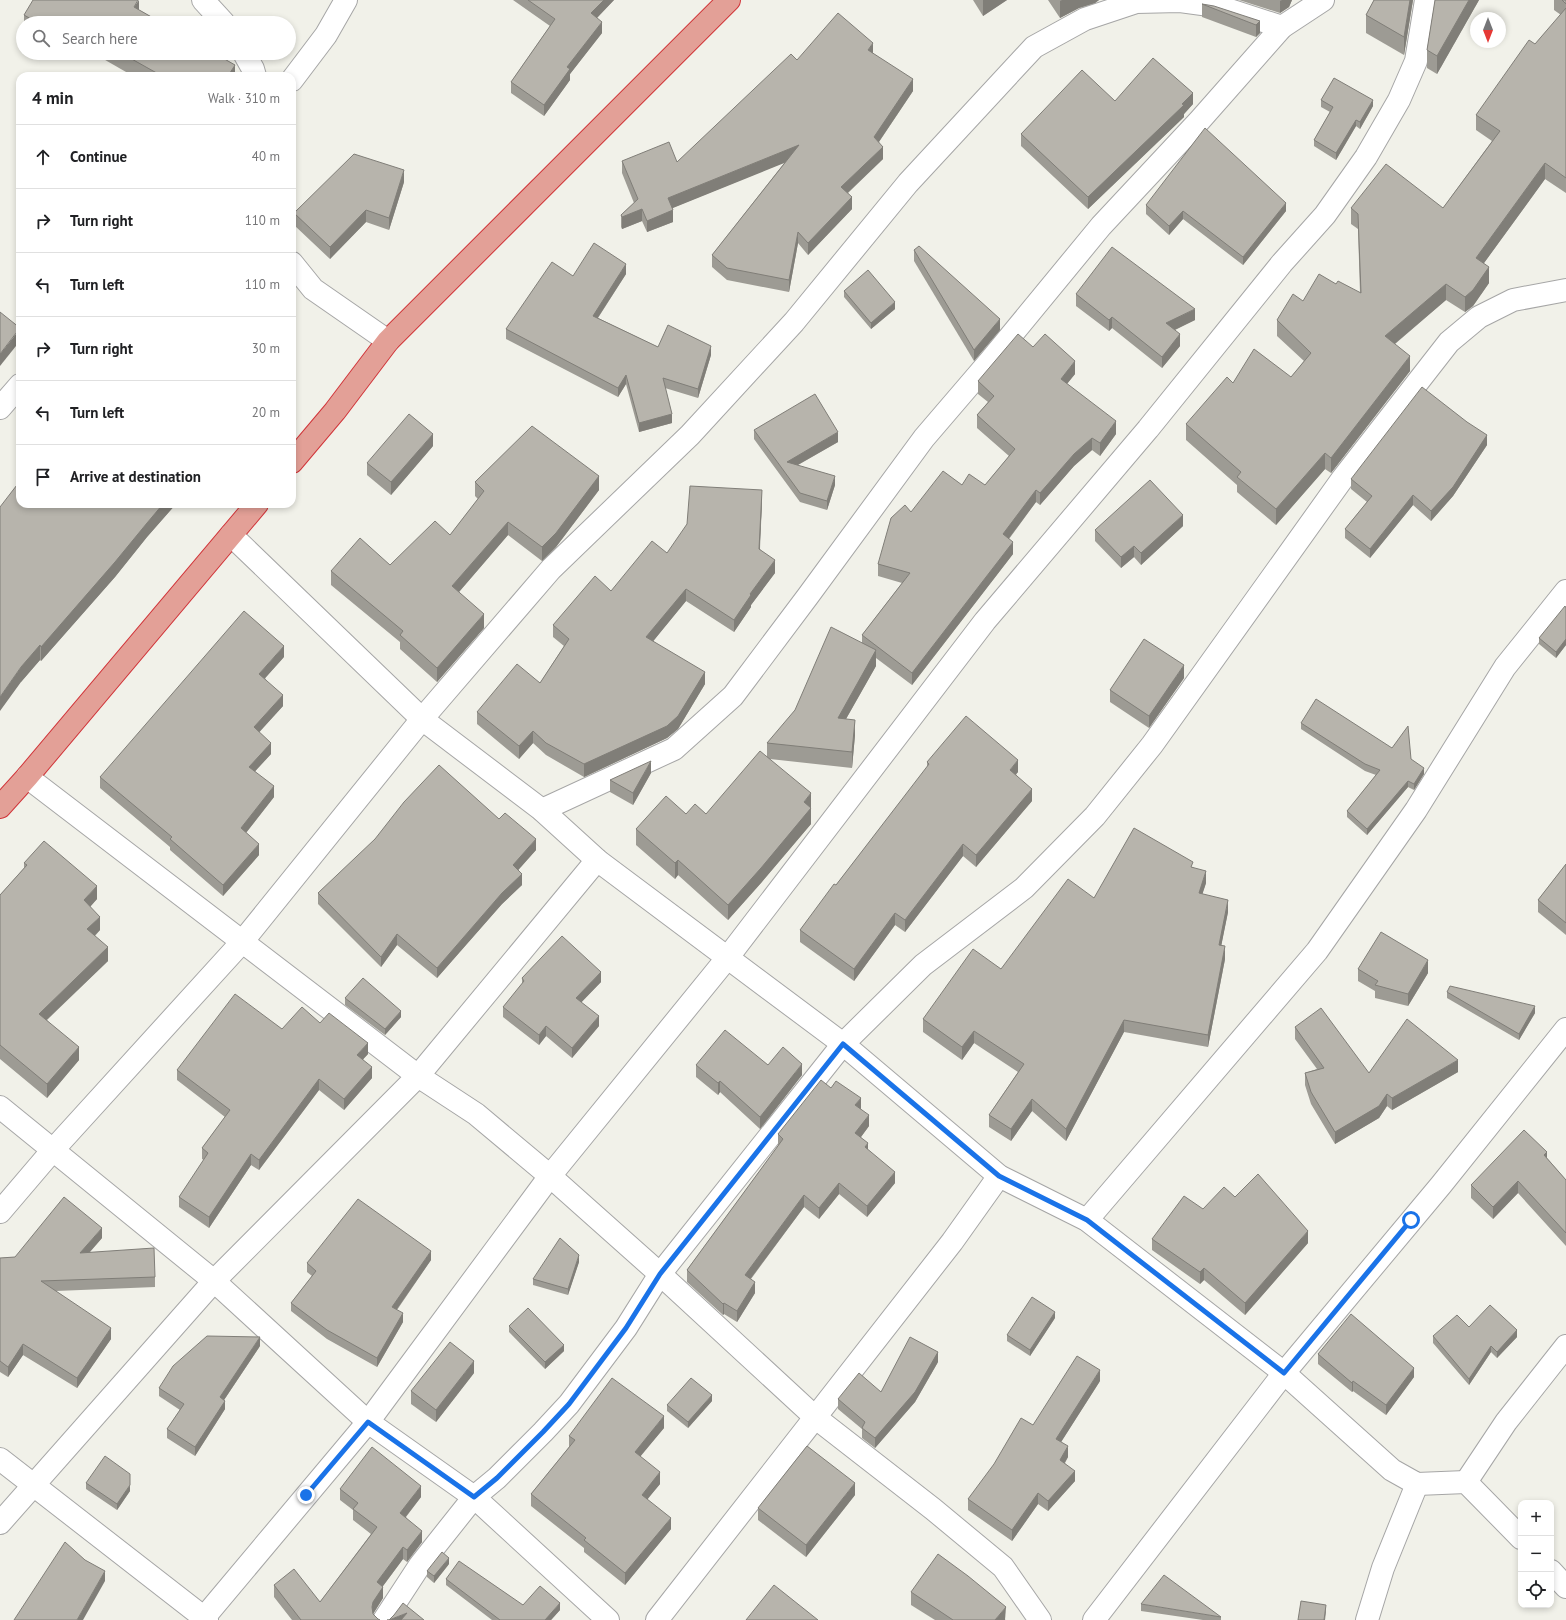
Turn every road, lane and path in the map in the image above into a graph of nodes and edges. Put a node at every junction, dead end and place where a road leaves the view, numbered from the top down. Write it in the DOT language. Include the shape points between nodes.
graph roads {
  1 [pos="203,0"];
  2 [pos="346,0"];
  3 [pos="729,0"];
  4 [pos="1324,0"];
  5 [pos="1426,0"];
  6 [pos="218,16"];
  7 [pos="1282,27"];
  8 [pos="248,60"];
  9 [pos="254,72"];
  10 [pos="296,75"];
  11 [pos="296,268"];
  12 [pos="296,285"];
  13 [pos="313,289"];
  14 [pos="1566,290"];
  15 [pos="388,341"];
  16 [pos="16,390"];
  17 [pos="0,408"];
  18 [pos="296,457"];
  19 [pos="254,508"];
  20 [pos="231,535"];
  21 [pos="1566,591"];
  22 [pos="422,719"];
  23 [pos="27,777"];
  24 [pos="0,808"];
  25 [pos="542,810"];
  26 [pos="597,860"];
  27 [pos="242,942"];
  28 [pos="728,957"];
  29 [pos="1566,1029"];
  30 [pos="843,1044"];
  31 [pos="418,1076"];
  32 [pos="0,1107"];
  33 [pos="52,1151"];
  34 [pos="550,1176"];
  35 [pos="999,1176"];
  36 [pos="0,1212"];
  37 [pos="1087,1220"];
  38 [pos="660,1274"];
  39 [pos="214,1281"];
  40 [pos="1566,1346"];
  41 [pos="1284,1373"];
  42 [pos="816,1418"];
  43 [pos="368,1422"];
  44 [pos="0,1459"];
  45 [pos="1466,1482"];
  46 [pos="1417,1484"];
  47 [pos="33,1486"];
  48 [pos="474,1497"];
  49 [pos="0,1523"];
  50 [pos="1519,1536"];
  51 [pos="1552,1572"];
  52 [pos="1566,1587"];
  53 [pos="204,1619"];
  54 [pos="384,1620"];
  55 [pos="608,1620"];
  56 [pos="657,1620"];
  57 [pos="1040,1620"];
  58 [pos="1094,1620"];
  59 [pos="1367,1620"];
  1 -- 6 [label="street"];
  2 -- 10 [label="street" via="326,36"];
  3 -- 15 [label="highway"];
  4 -- 7 [label="street"];
  5 -- 28 [label="street" via="1416,61 1399,100 1366,157 1325,215 1282,263 1148,429 985,621"];
  7 -- 22 [label="street" via="1217,6 1180,0 1136,2 1084,19 1034,47 908,183 794,322 690,435 551,569"];
  7 -- 25 [label="street" via="1101,226 924,438 733,696 674,749"];
  8 -- 9 [label="street"];
  11 -- 13 [label="street"];
  12 -- 13 [label="street"];
  13 -- 15 [label="street"];
  14 -- 30 [label="street" via="1513,300 1479,317 1449,342 1343,478 1156,739 1095,816 1024,888 923,965"];
  15 -- 18 [label="highway"];
  16 -- 17 [label="street"];
  19 -- 20 [label="highway"];
  20 -- 22 [label="street"];
  20 -- 23 [label="highway"];
  21 -- 37 [label="street" via="1505,667 1416,810 1317,951"];
  22 -- 25 [label="street"];
  22 -- 27 [label="street"];
  23 -- 24 [label="highway"];
  23 -- 27 [label="street"];
  25 -- 26 [label="street"];
  26 -- 28 [label="street"];
  26 -- 31 [label="street"];
  27 -- 31 [label="street"];
  27 -- 33 [label="street"];
  28 -- 30 [label="street"];
  28 -- 34 [label="street"];
  29 -- 41 [label="street"];
  30 -- 35 [label="street"];
  30 -- 38 [label="street"];
  31 -- 34 [label="street" via="476,1114"];
  31 -- 39 [label="street"];
  32 -- 33 [label="street"];
  33 -- 36 [label="street"];
  33 -- 39 [label="street"];
  34 -- 38 [label="street"];
  34 -- 43 [label="street"];
  35 -- 37 [label="street"];
  35 -- 42 [label="street" via="952,1242"];
  37 -- 41 [label="street"];
  38 -- 42 [label="street"];
  38 -- 48 [label="street" via="626,1328 569,1404 497,1478"];
  39 -- 43 [label="street"];
  39 -- 47 [label="street"];
  40 -- 45 [label="street" via="1506,1422"];
  41 -- 46 [label="street" via="1392,1470"];
  41 -- 58 [label="street"];
  42 -- 56 [label="street"];
  42 -- 57 [label="street" via="1003,1567"];
  43 -- 48 [label="street"];
  43 -- 53 [label="street"];
  44 -- 47 [label="street"];
  45 -- 46 [label="street"];
  45 -- 50 [label="street"];
  46 -- 59 [label="street" via="1382,1568"];
  47 -- 49 [label="street"];
  47 -- 53 [label="street"];
  48 -- 54 [label="street" via="420,1565"];
  48 -- 55 [label="street"];
  51 -- 52 [label="street"];
}
